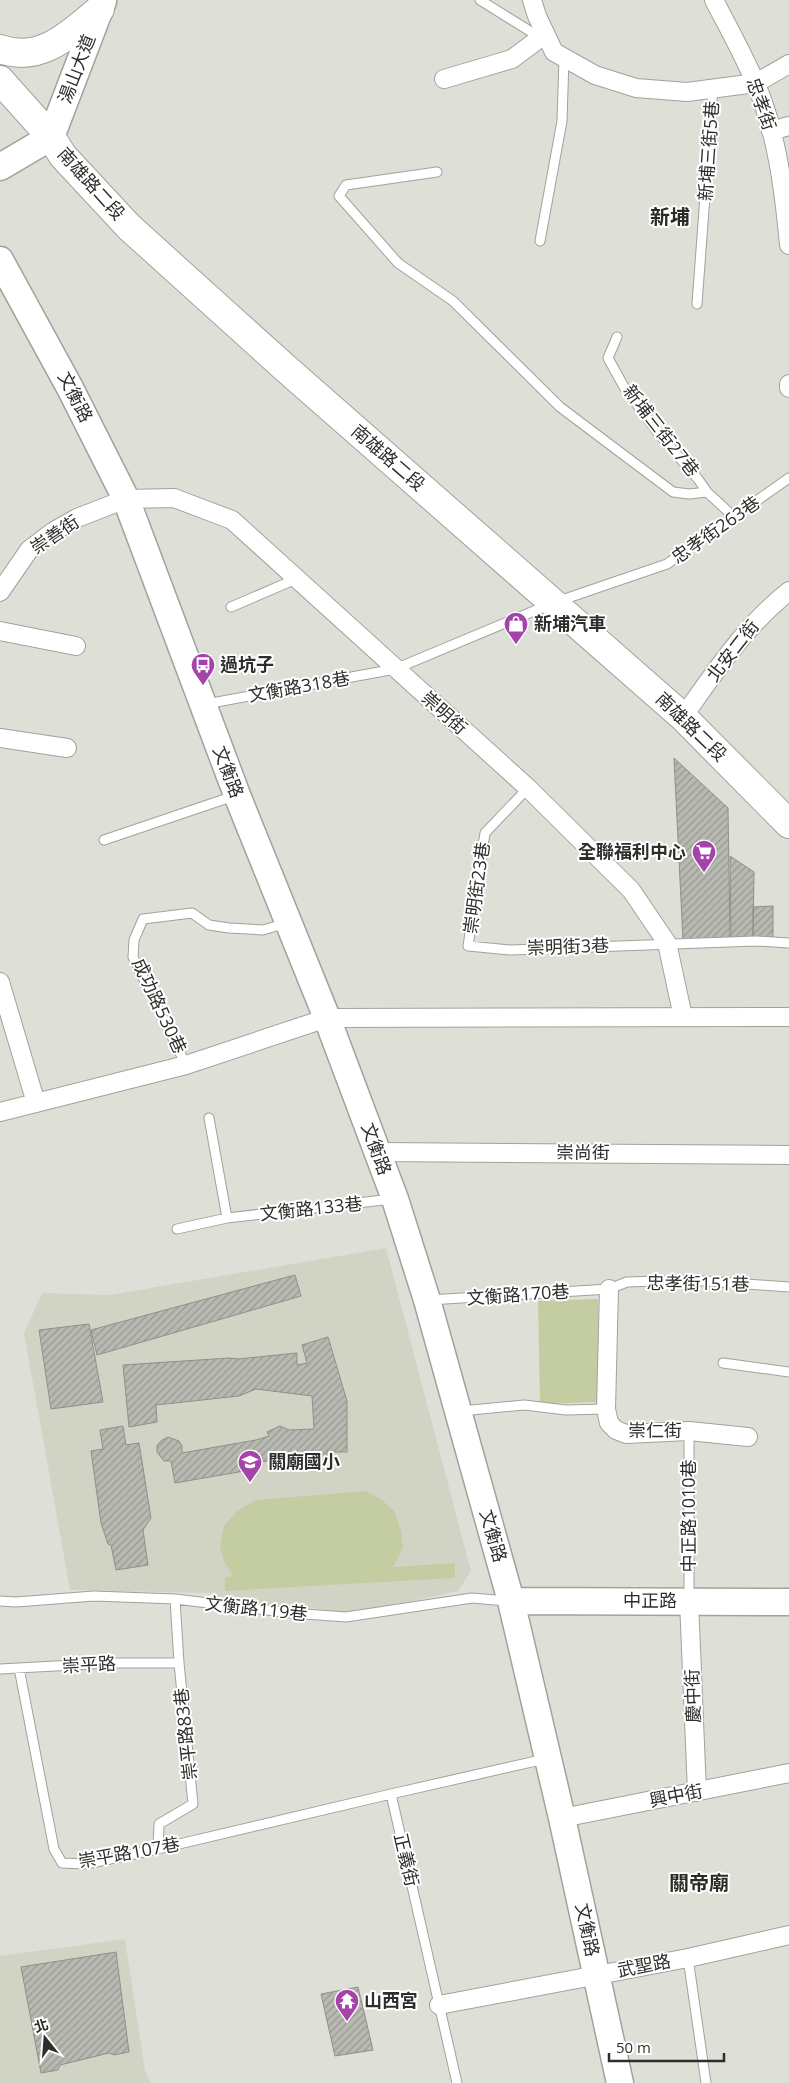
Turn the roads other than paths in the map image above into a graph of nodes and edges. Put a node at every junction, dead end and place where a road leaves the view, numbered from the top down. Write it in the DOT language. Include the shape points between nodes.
graph roads {
  1 [pos="480,0"];
  2 [pos="532,0"];
  3 [pos="714,0"];
  4 [pos="102,4"];
  5 [pos="545,41"];
  6 [pos="0,50"];
  7 [pos="564,58"];
  8 [pos="789,64"];
  9 [pos="444,79"];
  10 [pos="0,80"];
  11 [pos="756,82"];
  12 [pos="713,88"];
  13 [pos="789,126"];
  14 [pos="771,131"];
  15 [pos="51,137"];
  16 [pos="0,167"];
  17 [pos="438,172"];
  18 [pos="540,241"];
  19 [pos="789,245"];
  20 [pos="0,260"];
  21 [pos="697,304"];
  22 [pos="617,337"];
  23 [pos="789,478"];
  24 [pos="707,492"];
  25 [pos="126,499"];
  26 [pos="734,517"];
  27 [pos="296,579"];
  28 [pos="789,591"];
  29 [pos="0,592"];
  30 [pos="553,602"];
  31 [pos="231,606"];
  32 [pos="0,631"];
  33 [pos="76,646"];
  34 [pos="395,670"];
  35 [pos="203,704"];
  36 [pos="683,717"];
  37 [pos="0,738"];
  38 [pos="67,748"];
  39 [pos="528,788"];
  40 [pos="237,795"];
  41 [pos="789,824"];
  42 [pos="104,840"];
  43 [pos="288,922"];
  44 [pos="667,943"];
  45 [pos="789,943"];
  46 [pos="468,946"];
  47 [pos="0,985"];
  48 [pos="682,1016"];
  49 [pos="789,1017"];
  50 [pos="327,1018"];
  51 [pos="186,1065"];
  52 [pos="36,1103"];
  53 [pos="0,1112"];
  54 [pos="209,1118"];
  55 [pos="378,1152"];
  56 [pos="789,1155"];
  57 [pos="395,1199"];
  58 [pos="227,1218"];
  59 [pos="177,1229"];
  60 [pos="789,1287"];
  61 [pos="608,1289"];
  62 [pos="428,1300"];
  63 [pos="723,1362"];
  64 [pos="789,1372"];
  65 [pos="606,1409"];
  66 [pos="458,1412"];
  67 [pos="689,1430"];
  68 [pos="748,1437"];
  69 [pos="175,1599"];
  70 [pos="0,1601"];
  71 [pos="511,1601"];
  72 [pos="689,1601"];
  73 [pos="789,1602"];
  74 [pos="179,1663"];
  75 [pos="19,1668"];
  76 [pos="0,1669"];
  77 [pos="548,1759"];
  78 [pos="789,1773"];
  79 [pos="697,1792"];
  80 [pos="391,1794"];
  81 [pos="562,1818"];
  82 [pos="158,1849"];
  83 [pos="789,1935"];
  84 [pos="688,1958"];
  85 [pos="597,1975"];
  86 [pos="438,2005"];
  87 [pos="457,2083"];
  88 [pos="620,2083"];
  89 [pos="706,2083"];
  1 -- 5 [label="lane"];
  2 -- 5 [label="street"];
  3 -- 11 [label="street, 忠孝街"];
  4 -- 6 [label="main road" via="55,45 27,54"];
  4 -- 15 [label="street, 湯山大道"];
  5 -- 7 [label="street"];
  5 -- 9 [label="street" via="512,59"];
  7 -- 12 [label="street" via="595,75 636,88 687,92"];
  7 -- 18 [label="lane" via="562,121"];
  8 -- 11 [label="street"];
  10 -- 15 [label="main road, 南雄路二段"];
  11 -- 12 [label="street"];
  11 -- 14 [label="street, 忠孝街"];
  12 -- 21 [label="lane, 新埔三街5巷"];
  13 -- 14 [label="street"];
  14 -- 19 [label="street, 忠孝街" via="786,209"];
  15 -- 16 [label="street"];
  15 -- 30 [label="main road, 南雄路二段" via="63,156 130,228 282,366"];
  17 -- 24 [label="lane" via="346,185 339,196 398,263 453,301 560,407 673,492"];
  20 -- 25 [label="street, 文衡路"];
  22 -- 24 [label="lane, 新埔三街27巷" via="608,358 624,387"];
  23 -- 26 [label="lane, 忠孝街263巷"];
  24 -- 26 [label="lane, 新埔三街27巷"];
  25 -- 27 [label="street, 崇明街" via="174,498 232,520"];
  25 -- 29 [label="street, 崇善街" via="77,518 29,550"];
  25 -- 35 [label="street, 文衡路"];
  26 -- 30 [label="lane, 忠孝街263巷" via="667,564"];
  27 -- 31 [label="lane"];
  27 -- 34 [label="street, 崇明街"];
  28 -- 36 [label="street, 北安二街" via="760,616 732,648"];
  30 -- 34 [label="lane, 忠孝街263巷"];
  30 -- 36 [label="main road, 南雄路二段"];
  32 -- 33 [label="street"];
  34 -- 35 [label="lane, 文衡路318巷"];
  34 -- 39 [label="street, 崇明街"];
  35 -- 40 [label="street, 文衡路"];
  36 -- 41 [label="main road, 南雄路二段"];
  37 -- 38 [label="street"];
  39 -- 44 [label="street, 崇明街" via="631,890"];
  39 -- 46 [label="lane, 崇明街23巷" via="485,833"];
  40 -- 42 [label="lane"];
  40 -- 43 [label="street, 文衡路"];
  43 -- 50 [label="street, 文衡路"];
  43 -- 51 [label="lane, 成功路530巷" via="263,930 209,925 192,913 143,920 134,940 133,957"];
  44 -- 45 [label="lane, 崇明街3巷"];
  44 -- 46 [label="lane, 崇明街3巷" via="510,950"];
  44 -- 48 [label="street, 崇明街"];
  47 -- 52 [label="street"];
  48 -- 49 [label="street"];
  48 -- 50 [label="street"];
  50 -- 51 [label="street"];
  50 -- 55 [label="street, 文衡路"];
  51 -- 52 [label="street"];
  52 -- 53 [label="street"];
  54 -- 58 [label="lane"];
  55 -- 56 [label="street, 崇尚街"];
  55 -- 57 [label="street, 文衡路"];
  57 -- 58 [label="lane, 文衡路133巷"];
  57 -- 62 [label="street, 文衡路"];
  58 -- 59 [label="lane, 文衡路133巷"];
  60 -- 61 [label="lane, 忠孝街151巷" via="690,1280 627,1282"];
  61 -- 62 [label="lane, 文衡路170巷"];
  61 -- 65 [label="street, 崇仁街"];
  62 -- 66 [label="street, 文衡路"];
  63 -- 64 [label="lane"];
  65 -- 66 [label="lane" via="566,1410 524,1405"];
  65 -- 67 [label="street, 崇仁街" via="608,1423 626,1434"];
  66 -- 71 [label="street, 文衡路"];
  67 -- 68 [label="street, 崇仁街"];
  67 -- 72 [label="lane, 中正路1010巷"];
  69 -- 70 [label="lane, 文衡路119巷" via="94,1596"];
  69 -- 71 [label="lane, 文衡路119巷" via="346,1617 472,1598"];
  69 -- 74 [label="lane, 崇平路83巷"];
  71 -- 72 [label="street, 中正路"];
  71 -- 77 [label="street, 文衡路"];
  72 -- 73 [label="street, 中正路"];
  72 -- 79 [label="street, 慶中街"];
  74 -- 75 [label="lane, 崇平路"];
  74 -- 82 [label="lane, 崇平路83巷" via="193,1804 159,1824"];
  75 -- 76 [label="lane, 崇平路"];
  75 -- 82 [label="lane, 崇平路107巷" via="54,1849 62,1863 86,1864"];
  77 -- 80 [label="lane"];
  77 -- 81 [label="street, 文衡路"];
  78 -- 79 [label="street, 興中街"];
  79 -- 81 [label="street, 興中街"];
  80 -- 82 [label="lane, 崇平路107巷"];
  80 -- 86 [label="lane, 正義街"];
  81 -- 85 [label="street, 文衡路"];
  83 -- 84 [label="street, 武聖路"];
  84 -- 85 [label="street, 武聖路"];
  84 -- 89 [label="lane"];
  85 -- 86 [label="street, 武聖路"];
  85 -- 88 [label="street, 文衡路"];
  86 -- 87 [label="lane, 正義街"];
}
